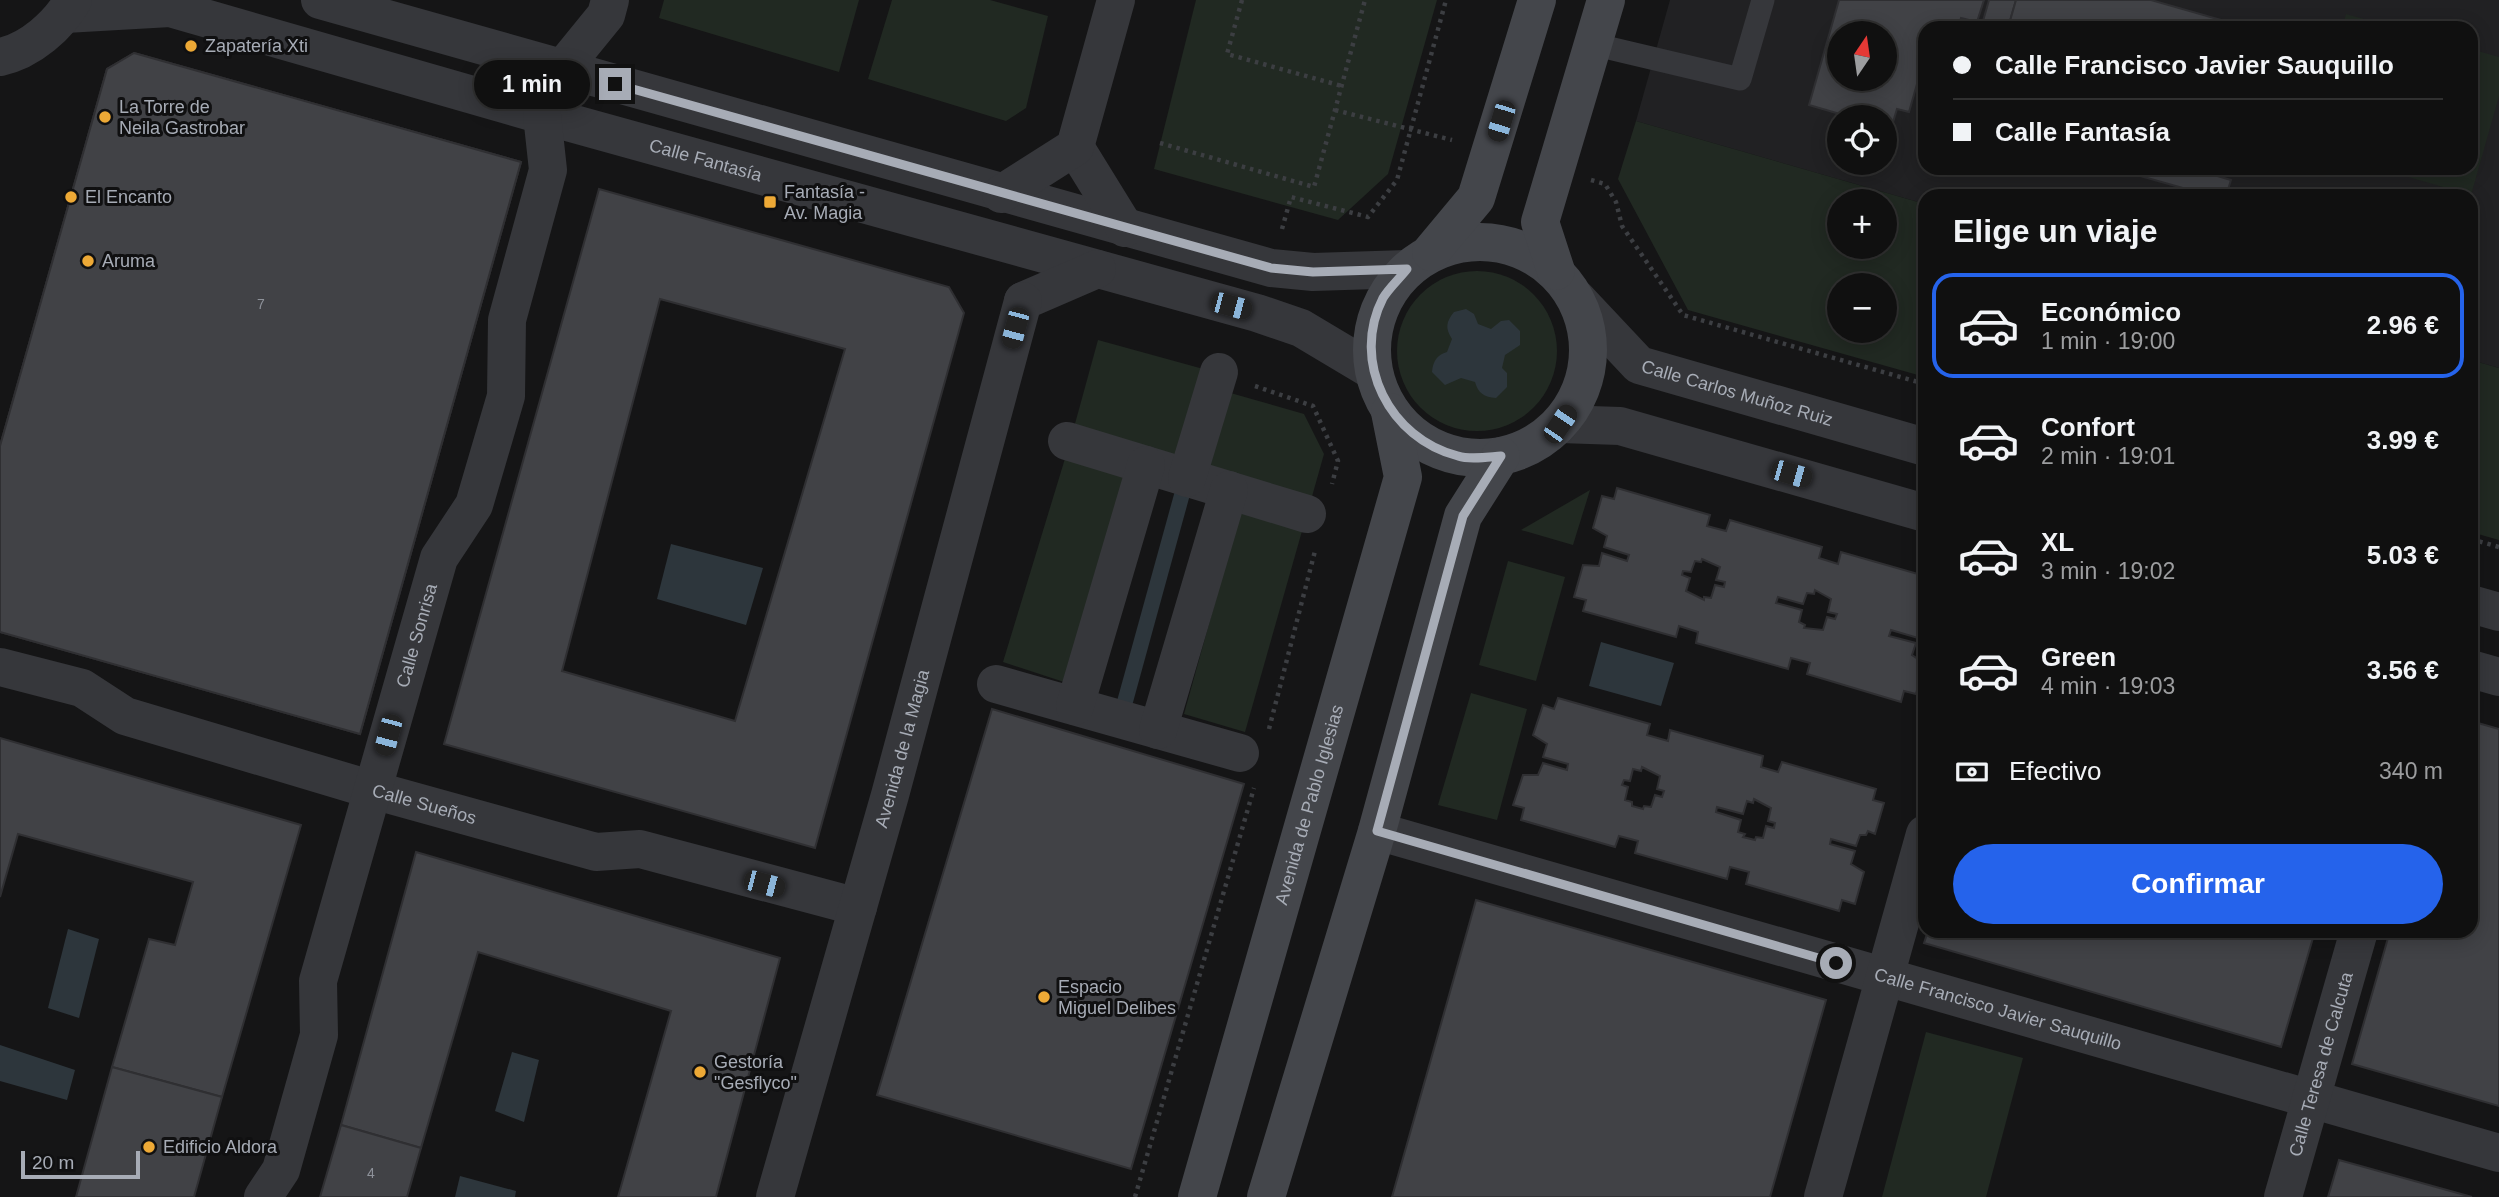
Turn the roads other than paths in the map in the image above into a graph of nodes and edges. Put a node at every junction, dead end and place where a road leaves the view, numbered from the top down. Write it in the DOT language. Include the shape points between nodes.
graph roads {
  1 [pos="320,0"];
  2 [pos="610,0"];
  3 [pos="1116,0"];
  4 [pos="1537,0"];
  5 [pos="1606,0"];
  6 [pos="1763,0"];
  7 [pos="69,7"];
  8 [pos="1592,44"];
  9 [pos="4,60"];
  10 [pos="562,69"];
  11 [pos="542,116"];
  12 [pos="1075,147"];
  13 [pos="1001,194"];
  14 [pos="1125,228"];
  15 [pos="991,239"];
  16 [pos="1419,260"];
  17 [pos="1097,269"];
  18 [pos="1566,285"];
  19 [pos="1023,301"];
  20 [pos="1373,372"];
  21 [pos="1234,378"];
  22 [pos="1390,412"];
  23 [pos="1560,424"];
  24 [pos="1067,441"];
  25 [pos="1918,445"];
  26 [pos="1501,456"];
  27 [pos="1146,465"];
  28 [pos="1187,478"];
  29 [pos="1229,490"];
  30 [pos="1918,511"];
  31 [pos="1318,514"];
  32 [pos="2478,606"];
  33 [pos="2499,612"];
  34 [pos="0,667"];
  35 [pos="2478,671"];
  36 [pos="2499,677"];
  37 [pos="996,684"];
  38 [pos="1076,706"];
  39 [pos="1158,730"];
  40 [pos="1255,755"];
  41 [pos="373,790"];
  42 [pos="1377,831"];
  43 [pos="1918,859"];
  44 [pos="858,907"];
  45 [pos="2356,938"];
  46 [pos="1885,977"];
  47 [pos="2311,1099"];
  48 [pos="2499,1153"];
  49 [pos="263,1197"];
  50 [pos="775,1197"];
  51 [pos="1197,1197"];
  52 [pos="1265,1197"];
  53 [pos="1823,1197"];
  54 [pos="2283,1197"];
  1 -- 10 [label="street"];
  2 -- 10 [label="street" via="606,15"];
  3 -- 12 [label="street"];
  4 -- 16 [label="street" via="1476,198"];
  5 -- 8 [label="street"];
  6 -- 8 [label="lane" via="1740,79"];
  7 -- 9 [label="street" via="43,35"];
  7 -- 11 [label="street, Calle Fantasía" via="170,8"];
  8 -- 18 [label="street" via="1540,222"];
  10 -- 13 [label="street"];
  11 -- 15 [label="street, Calle Fantasía"];
  11 -- 41 [label="street, Calle Sonrisa" via="548,170 507,320 506,396 474,505 439,558"];
  12 -- 13 [label="street"];
  12 -- 14 [label="street"];
  13 -- 14 [label="street"];
  14 -- 16 [label="street" via="1271,268 1313,272"];
  15 -- 17 [label="street, Calle Fantasía"];
  15 -- 19 [label="street"];
  16 -- 18 [label="street" via="1474,241 1496,244 1518,248"];
  16 -- 20 [label="street" via="1384,298 1372,334"];
  17 -- 19 [label="street"];
  17 -- 20 [label="street, Calle Fantasía" via="1301,328"];
  18 -- 23 [label="street" via="1587,330 1588,364 1579,396"];
  18 -- 25 [label="street, Calle Carlos Muñoz Ruiz" via="1639,365"];
  19 -- 44 [label="street, Avenida de la Magia"];
  20 -- 22 [label="street"];
  21 -- 28 [label="street"];
  22 -- 26 [label="street" via="1420,441 1459,457"];
  22 -- 51 [label="street, Avenida de Pablo Iglesias" via="1404,477"];
  23 -- 26 [label="street" via="1533,445"];
  23 -- 30 [label="street" via="1620,426"];
  24 -- 27 [label="street"];
  26 -- 42 [label="street" via="1463,516"];
  27 -- 28 [label="street"];
  27 -- 38 [label="street"];
  28 -- 29 [label="street"];
  29 -- 31 [label="street"];
  29 -- 39 [label="street"];
  32 -- 33 [label="street"];
  34 -- 41 [label="street, Calle Sueños" via="82,688 125,716"];
  35 -- 36 [label="street"];
  37 -- 38 [label="street"];
  38 -- 39 [label="street"];
  39 -- 40 [label="street"];
  41 -- 44 [label="street, Calle Sueños" via="596,852 639,849"];
  41 -- 49 [label="street, Calle Sonrisa" via="317,981 319,1035 281,1170"];
  42 -- 46 [label="street, Calle Francisco Javier Sauquillo"];
  42 -- 52 [label="street"];
  43 -- 46 [label="street"];
  44 -- 50 [label="street, Avenida de la Magia"];
  45 -- 47 [label="street, Calle Teresa de Calcuta"];
  46 -- 47 [label="street, Calle Francisco Javier Sauquillo"];
  46 -- 53 [label="street"];
  47 -- 48 [label="street, Calle Francisco Javier Sauquillo"];
  47 -- 54 [label="street, Calle Teresa de Calcuta"];
}
